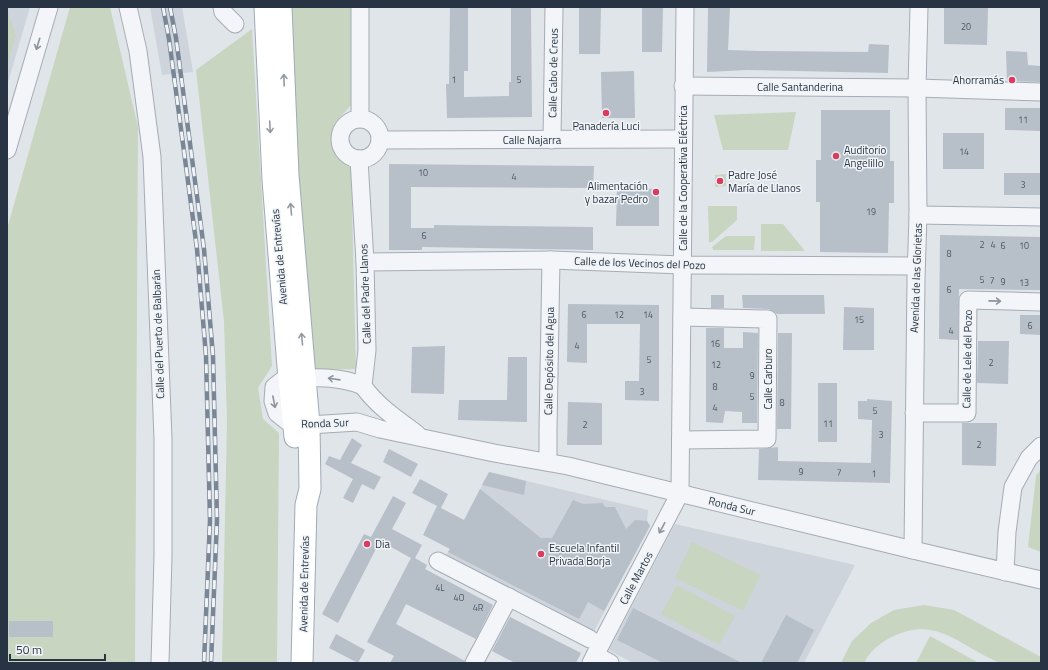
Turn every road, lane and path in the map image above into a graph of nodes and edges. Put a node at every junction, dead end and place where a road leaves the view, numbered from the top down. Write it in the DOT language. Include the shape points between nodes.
graph roads {
  1 [pos="50,7"];
  2 [pos="128,7"];
  3 [pos="222,7"];
  4 [pos="265,7"];
  5 [pos="281,7"];
  6 [pos="360,7"];
  7 [pos="554,7"];
  8 [pos="684,7"];
  9 [pos="919,7"];
  10 [pos="235,24"];
  11 [pos="683,86"];
  12 [pos="917,88"];
  13 [pos="1041,92"];
  14 [pos="360,118"];
  15 [pos="380,140"];
  16 [pos="552,140"];
  17 [pos="683,140"];
  18 [pos="7,150"];
  19 [pos="359,159"];
  20 [pos="918,215"];
  21 [pos="1041,217"];
  22 [pos="551,260"];
  23 [pos="365,262"];
  24 [pos="682,265"];
  25 [pos="916,266"];
  26 [pos="1041,302"];
  27 [pos="682,317"];
  28 [pos="297,378"];
  29 [pos="366,391"];
  30 [pos="914,412"];
  31 [pos="356,422"];
  32 [pos="302,425"];
  33 [pos="422,438"];
  34 [pos="681,440"];
  35 [pos="1041,446"];
  36 [pos="548,462"];
  37 [pos="680,493"];
  38 [pos="913,550"];
  39 [pos="438,561"];
  40 [pos="1005,572"];
  41 [pos="1041,580"];
  42 [pos="509,597"];
  43 [pos="590,638"];
  44 [pos="599,660"];
  45 [pos="160,663"];
  46 [pos="302,663"];
  47 [pos="474,663"];
  1 -- 18 [label="street, one-way"];
  2 -- 45 [label="street, Calle del Puerto de Balbarán" via="138,51 152,157 163,439"];
  3 -- 10 [label="street" via="223,12"];
  4 -- 28 [label="main road, Avenida de Entrevías, one-way" via="273,180"];
  28 -- 5 [label="main road, Avenida de Entrevías, one-way"];
  6 -- 14 [label="street"];
  7 -- 16 [label="street, Calle Cabo de Creus"];
  8 -- 11 [label="street, Calle de la Cooperativa Eléctrica"];
  9 -- 12 [label="street, Avenida de las Glorietas"];
  11 -- 12 [label="street, Calle Santanderina"];
  11 -- 17 [label="street, Calle de la Cooperativa Eléctrica"];
  12 -- 13 [label="street, Calle Santanderina"];
  12 -- 20 [label="street, Avenida de las Glorietas"];
  14 -- 15 [label="street" via="374,124 379,131"];
  14 -- 19 [label="street" via="346,124 341,131 340,139 346,153"];
  15 -- 16 [label="street, Calle Najarra"];
  15 -- 19 [label="street" via="374,154"];
  16 -- 17 [label="street, Calle Najarra"];
  17 -- 24 [label="street, Calle de la Cooperativa Eléctrica"];
  19 -- 23 [label="street, Calle del Padre Llanos"];
  20 -- 21 [label="street"];
  20 -- 25 [label="street, Avenida de las Glorietas"];
  22 -- 23 [label="street, Calle de los Vecinos del Pozo"];
  22 -- 24 [label="street, Calle de los Vecinos del Pozo"];
  22 -- 36 [label="street, Calle Depósito del Agua"];
  23 -- 29 [label="street, Calle del Padre Llanos"];
  24 -- 25 [label="street, Calle de los Vecinos del Pozo"];
  24 -- 27 [label="street, Calle de la Cooperativa Eléctrica"];
  25 -- 30 [label="street, Avenida de las Glorietas"];
  30 -- 26 [label="street, Calle de Lele del Pozo, one-way" via="967,413 968,300"];
  27 -- 34 [label="street, Calle de la Cooperativa Eléctrica"];
  27 -- 34 [label="street, Calle Carburo" via="768,319 767,439"];
  29 -- 28 [label="street, Ronda Sur, one-way" via="352,382 325,378"];
  28 -- 32 [label="main road, Avenida de Entrevías"];
  29 -- 31 [label="street, Calle del Padre Llanos" via="370,406"];
  29 -- 33 [label="street, Ronda Sur" via="384,409"];
  30 -- 38 [label="street, Avenida de las Glorietas"];
  31 -- 32 [label="street, Ronda Sur"];
  31 -- 33 [label="street, Ronda Sur"];
  32 -- 46 [label="main road, Avenida de Entrevías" via="299,485 306,505"];
  33 -- 36 [label="street, Ronda Sur"];
  34 -- 37 [label="street, Calle de la Cooperativa Eléctrica"];
  35 -- 40 [label="street" via="1029,458 1013,488"];
  36 -- 37 [label="street, Ronda Sur"];
  37 -- 38 [label="street, Ronda Sur"];
  37 -- 44 [label="street, Calle Martos, one-way"];
  38 -- 40 [label="street, Ronda Sur"];
  39 -- 42 [label="street"];
  40 -- 41 [label="street, Ronda Sur"];
  42 -- 43 [label="street"];
  42 -- 47 [label="street"];
}
